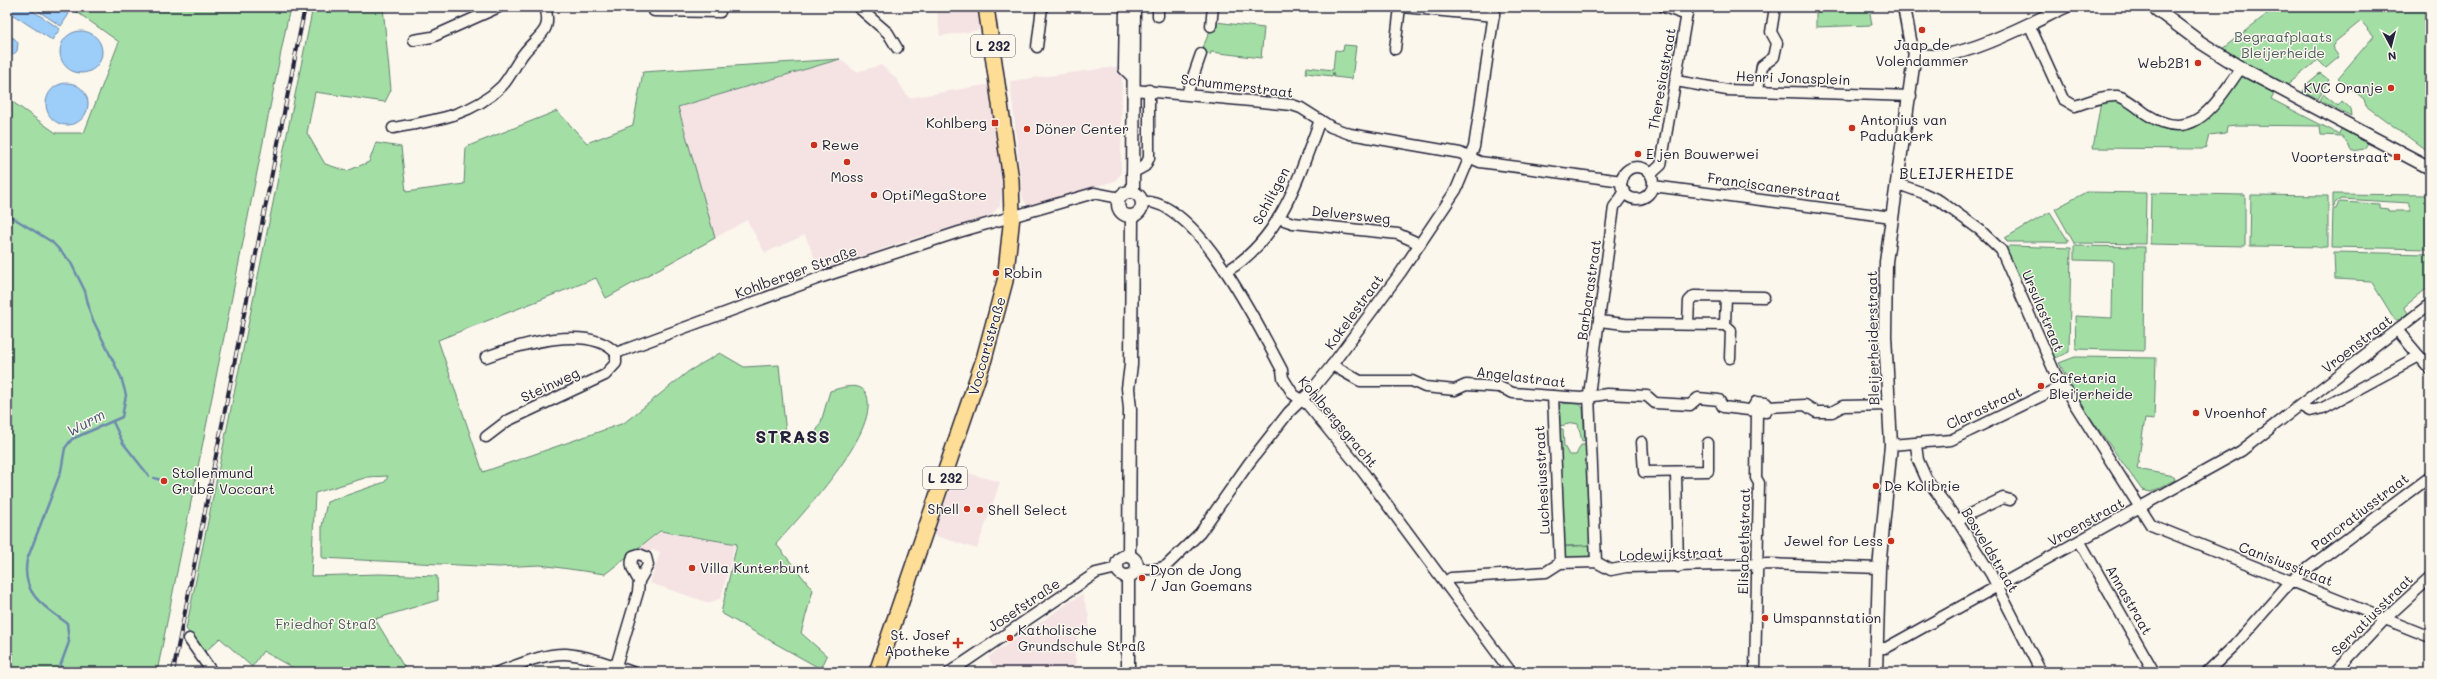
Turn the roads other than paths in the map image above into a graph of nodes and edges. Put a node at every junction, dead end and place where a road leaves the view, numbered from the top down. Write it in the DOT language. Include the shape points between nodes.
graph roads {
  1 [pos="499,7"];
  2 [pos="545,7"];
  3 [pos="858,7"];
  4 [pos="986,7"];
  5 [pos="1042,7"];
  6 [pos="1125,7"];
  7 [pos="1134,7"];
  8 [pos="1213,7"];
  9 [pos="1400,7"];
  10 [pos="1403,7"];
  11 [pos="1664,7"];
  12 [pos="1775,7"];
  13 [pos="1904,7"];
  14 [pos="2065,7"];
  15 [pos="2153,7"];
  16 [pos="689,9"];
  17 [pos="654,10"];
  18 [pos="1494,11"];
  19 [pos="1687,11"];
  20 [pos="720,12"];
  21 [pos="2029,24"];
  22 [pos="1211,26"];
  23 [pos="414,40"];
  24 [pos="1037,47"];
  25 [pos="897,48"];
  26 [pos="1395,49"];
  27 [pos="1915,52"];
  28 [pos="1201,54"];
  29 [pos="2241,68"];
  30 [pos="1676,81"];
  31 [pos="1134,85"];
  32 [pos="1758,89"];
  33 [pos="1149,90"];
  34 [pos="1187,94"];
  35 [pos="1911,96"];
  36 [pos="1320,120"];
  37 [pos="393,128"];
  38 [pos="1471,159"];
  39 [pos="2430,168"];
  40 [pos="1132,172"];
  41 [pos="1651,174"];
  42 [pos="1622,181"];
  43 [pos="1898,184"];
  44 [pos="1653,186"];
  45 [pos="1133,192"];
  46 [pos="1624,192"];
  47 [pos="1120,198"];
  48 [pos="1142,202"];
  49 [pos="1012,216"];
  50 [pos="1132,216"];
  51 [pos="1892,217"];
  52 [pos="1278,218"];
  53 [pos="1420,244"];
  54 [pos="1227,271"];
  55 [pos="1726,296"];
  56 [pos="1764,297"];
  57 [pos="2430,304"];
  58 [pos="1599,321"];
  59 [pos="1688,324"];
  60 [pos="1725,325"];
  61 [pos="2398,331"];
  62 [pos="616,353"];
  63 [pos="2419,356"];
  64 [pos="486,357"];
  65 [pos="1730,358"];
  66 [pos="1332,365"];
  67 [pos="2430,369"];
  68 [pos="2062,386"];
  69 [pos="1590,395"];
  70 [pos="1553,396"];
  71 [pos="1302,399"];
  72 [pos="1889,405"];
  73 [pos="2301,406"];
  74 [pos="1754,410"];
  75 [pos="486,437"];
  76 [pos="1642,442"];
  77 [pos="1708,443"];
  78 [pos="1916,445"];
  79 [pos="1891,446"];
  80 [pos="1676,472"];
  81 [pos="2430,477"];
  82 [pos="2010,500"];
  83 [pos="2140,508"];
  84 [pos="1957,520"];
  85 [pos="2080,542"];
  86 [pos="1129,556"];
  87 [pos="1596,562"];
  88 [pos="1560,563"];
  89 [pos="1758,565"];
  90 [pos="1678,567"];
  91 [pos="1117,568"];
  92 [pos="1879,568"];
  93 [pos="1132,572"];
  94 [pos="2430,578"];
  95 [pos="639,581"];
  96 [pos="2291,581"];
  97 [pos="1446,582"];
  98 [pos="1998,587"];
  99 [pos="2386,618"];
  100 [pos="2430,637"];
  101 [pos="189,639"];
  102 [pos="1877,648"];
  103 [pos="616,666"];
  104 [pos="212,672"];
  105 [pos="498,672"];
  106 [pos="632,672"];
  107 [pos="877,672"];
  108 [pos="950,672"];
  109 [pos="1128,672"];
  110 [pos="1511,672"];
  111 [pos="1755,672"];
  112 [pos="1876,672"];
  113 [pos="2041,672"];
  114 [pos="2154,672"];
  115 [pos="2208,672"];
  116 [pos="2335,672"];
  1 -- 23 [label="street" via="432,37"];
  2 -- 37 [label="street" via="548,22 545,31 524,53 503,84 489,97 468,110 448,117"];
  3 -- 25 [label="street" via="888,33"];
  4 -- 49 [label="main road, Voccartstraße / L 232" via="1009,156"];
  5 -- 24 [label="street"];
  6 -- 31 [label="street" via="1124,69"];
  7 -- 31 [label="street"];
  8 -- 22 [label="street"];
  9 -- 26 [label="street"];
  10 -- 18 [label="street"];
  11 -- 19 [label="street"];
  12 -- 32 [label="street" via="1771,32 1777,43 1774,57 1762,66"];
  13 -- 27 [label="street, Bleijerheiderstraat" via="1911,45"];
  14 -- 21 [label="street"];
  15 -- 29 [label="street"];
  16 -- 17 [label="street"];
  16 -- 20 [label="street"];
  18 -- 38 [label="street, Kokelestraat"];
  19 -- 30 [label="street, Theresiastraat"];
  21 -- 27 [label="street" via="1970,50 1930,55"];
  21 -- 29 [label="street" via="2063,99 2076,106 2109,96 2119,96 2159,122 2176,126 2188,124 2208,113"];
  27 -- 35 [label="street, Bleijerheiderstraat"];
  28 -- 34 [label="street"];
  29 -- 39 [label="street"];
  30 -- 32 [label="street, Henri Jonasplein" via="1727,90"];
  30 -- 41 [label="street, Theresiastraat" via="1661,165"];
  31 -- 33 [label="street, Schummerstraat"];
  31 -- 40 [label="street"];
  32 -- 35 [label="street, Henri Jonasplein"];
  33 -- 34 [label="street, Schummerstraat"];
  33 -- 40 [label="street" via="1149,158 1145,166"];
  34 -- 36 [label="street, Schummerstraat" via="1292,105"];
  35 -- 43 [label="street, Bleijerheiderstraat"];
  36 -- 38 [label="street, Schummerstraat" via="1331,127 1365,138 1460,154"];
  36 -- 52 [label="street, Schiltgen" via="1291,193"];
  38 -- 42 [label="street"];
  38 -- 53 [label="street, Kokelestraat" via="1456,190"];
  40 -- 45 [label="street"];
  41 -- 42 [label="street" via="1644,169 1631,169 1625,173"];
  41 -- 44 [label="street"];
  42 -- 46 [label="street"];
  43 -- 51 [label="street, Bleijerheiderstraat"];
  43 -- 68 [label="street, Ursulastraat" via="1940,201 1980,230 2001,250 2042,347"];
  44 -- 46 [label="street" via="1645,197 1632,197"];
  44 -- 51 [label="street, Franciscanerstraat"];
  45 -- 47 [label="street" via="1123,194"];
  45 -- 48 [label="street" via="1139,195"];
  46 -- 58 [label="street, Barbarastraat" via="1614,207"];
  47 -- 49 [label="street, Kohlberger Straße" via="1094,193"];
  47 -- 50 [label="street" via="1120,210 1125,215"];
  48 -- 50 [label="street" via="1140,211"];
  48 -- 54 [label="street, Kohlbergsgracht" via="1155,202 1178,216"];
  49 -- 62 [label="street, Kohlberger Straße" via="822,277"];
  49 -- 107 [label="main road, Voccartstraße / L 232" via="1005,281 994,328"];
  50 -- 86 [label="street" via="1131,365 1128,388"];
  51 -- 72 [label="street, Bleijerheiderstraat" via="1885,282"];
  52 -- 53 [label="street, Delversweg" via="1298,223 1398,234"];
  52 -- 54 [label="street, Schiltgen" via="1249,256"];
  53 -- 66 [label="street, Kokelestraat"];
  54 -- 71 [label="street, Kohlbergsgracht" via="1293,394"];
  55 -- 56 [label="street"];
  55 -- 59 [label="street" via="1694,296 1689,301"];
  55 -- 60 [label="street"];
  57 -- 61 [label="street, Vroenstraat"];
  58 -- 59 [label="street" via="1625,324"];
  58 -- 69 [label="street, Barbarastraat"];
  59 -- 60 [label="street"];
  60 -- 65 [label="street" via="1731,330"];
  61 -- 63 [label="street"];
  61 -- 73 [label="street, Vroenstraat"];
  62 -- 64 [label="street" via="598,341 581,338 523,345"];
  62 -- 75 [label="street, Steinweg" via="616,363 605,374 506,421"];
  63 -- 67 [label="street"];
  63 -- 73 [label="street" via="2323,408 2310,411"];
  66 -- 70 [label="street, Angelastraat" via="1360,381 1412,381 1425,387 1456,390 1466,385 1499,387 1513,393"];
  66 -- 71 [label="street, Kokelestraat"];
  68 -- 78 [label="street, Clarastraat" via="1952,440"];
  68 -- 83 [label="street, Ursulastraat"];
  69 -- 70 [label="street, Angelastraat" via="1581,398"];
  69 -- 74 [label="street, Angelastraat" via="1647,396 1655,403 1690,405 1698,398 1719,400 1723,407"];
  69 -- 87 [label="street"];
  70 -- 88 [label="street, Luchesiusstraat"];
  71 -- 93 [label="street, Kokelestraat" via="1249,463 1200,533 1166,566"];
  71 -- 97 [label="street, Kohlbergsgracht" via="1363,472"];
  72 -- 74 [label="street, Angelastraat" via="1843,406 1832,412 1816,412 1805,405 1769,407 1766,403 1756,402"];
  72 -- 79 [label="street, Bleijerheiderstraat"];
  73 -- 83 [label="street, Vroenstraat" via="2241,451"];
  74 -- 89 [label="street, Elisabethstraat"];
  76 -- 80 [label="street" via="1644,472"];
  77 -- 80 [label="street" via="1708,471"];
  78 -- 79 [label="street, Clarastraat"];
  78 -- 84 [label="street, Bosveldstraat" via="1918,460 1926,478"];
  79 -- 92 [label="street, Bleijerheiderstraat"];
  80 -- 90 [label="street"];
  81 -- 96 [label="street, Pancratiusstraat"];
  82 -- 84 [label="street" via="2003,498"];
  83 -- 85 [label="street, Vroenstraat"];
  83 -- 96 [label="street, Canisiusstraat" via="2148,523 2154,527"];
  84 -- 98 [label="street, Bosveldstraat"];
  85 -- 98 [label="street, Vroenstraat"];
  85 -- 114 [label="street, Annastraat"];
  86 -- 91 [label="street" via="1120,558"];
  86 -- 93 [label="street" via="1136,561"];
  87 -- 88 [label="street, Lodewijkstraat"];
  87 -- 90 [label="street, Lodewijkstraat" via="1611,570 1626,567"];
  88 -- 97 [label="street, Lodewijkstraat" via="1546,572 1451,578"];
  89 -- 90 [label="street, Lodewijkstraat"];
  89 -- 92 [label="street, Lodewijkstraat"];
  89 -- 111 [label="street, Elisabethstraat"];
  91 -- 93 [label="street" via="1121,574"];
  91 -- 108 [label="street, Josefstraße" via="1096,573"];
  92 -- 102 [label="street, Bleijerheiderstraat"];
  93 -- 109 [label="street"];
  94 -- 99 [label="street, Servatiusstraat"];
  95 -- 103 [label="street"];
  96 -- 99 [label="street, Canisiusstraat"];
  96 -- 115 [label="street, Pancratiusstraat"];
  97 -- 110 [label="street, Kohlbergsgracht"];
  98 -- 102 [label="street, Vroenstraat" via="1886,648"];
  98 -- 113 [label="street, Bosveldstraat"];
  99 -- 100 [label="street, Canisiusstraat"];
  99 -- 116 [label="street, Servatiusstraat"];
  101 -- 104 [label="street"];
  102 -- 112 [label="street, Bleijerheiderstraat"];
  103 -- 105 [label="street" via="565,654"];
  103 -- 106 [label="street"];
}
